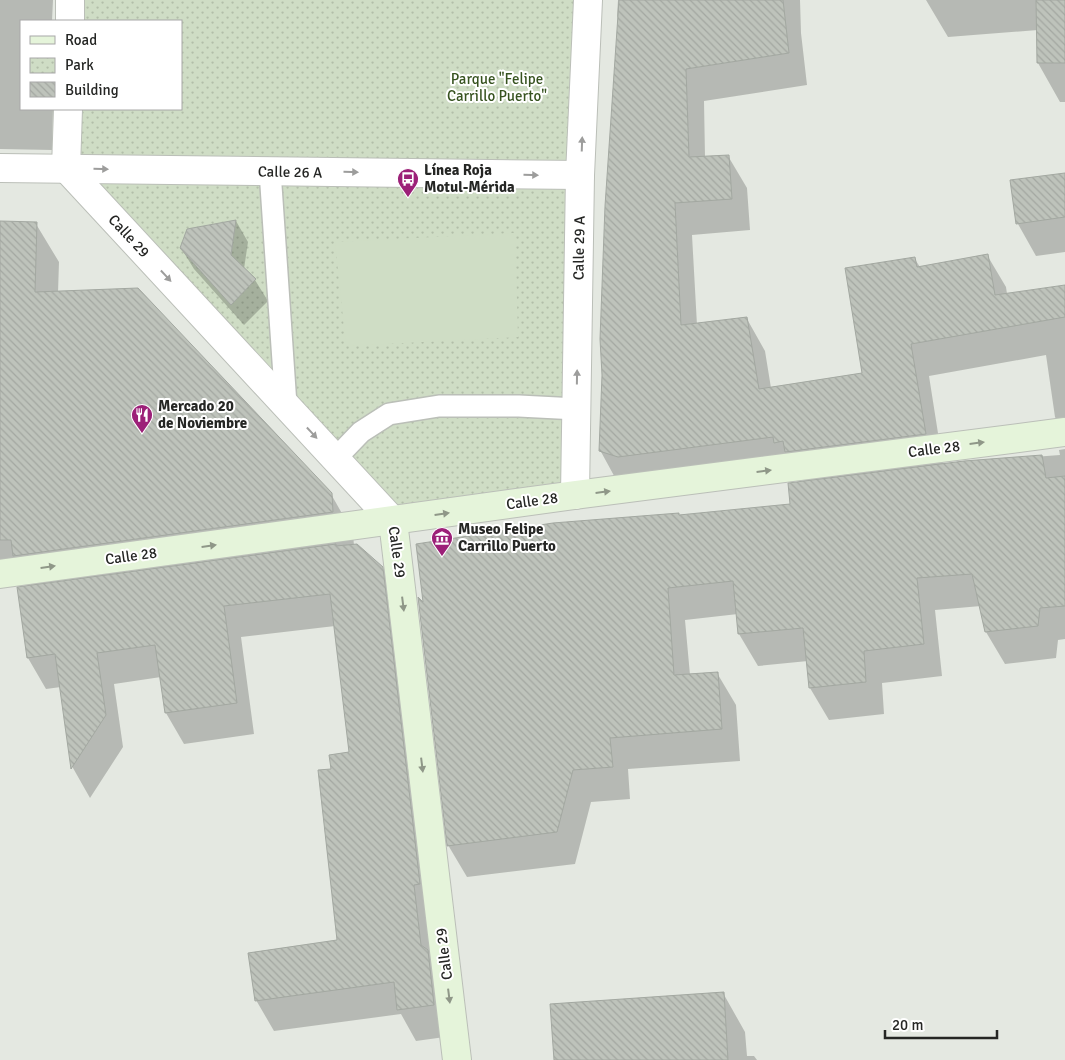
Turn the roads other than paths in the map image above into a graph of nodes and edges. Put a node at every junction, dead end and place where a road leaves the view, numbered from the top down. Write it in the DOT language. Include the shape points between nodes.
graph roads {
  1 [pos="70,0"];
  2 [pos="588,0"];
  3 [pos="70,20"];
  4 [pos="68,110"];
  5 [pos="0,168"];
  6 [pos="66,168"];
  7 [pos="270,171"];
  8 [pos="580,175"];
  9 [pos="286,405"];
  10 [pos="577,409"];
  11 [pos="1065,432"];
  12 [pos="336,458"];
  13 [pos="575,495"];
  14 [pos="394,521"];
  15 [pos="0,574"];
  16 [pos="457,1060"];
  1 -- 3 [label="street"];
  8 -- 2 [label="street, Calle 29 A, one-way"];
  4 -- 6 [label="street"];
  5 -- 6 [label="street, Calle 26 A"];
  6 -- 7 [label="street, Calle 26 A, one-way"];
  6 -- 9 [label="street, Calle 29, one-way"];
  7 -- 8 [label="street, Calle 26 A, one-way"];
  7 -- 9 [label="lane"];
  10 -- 8 [label="street, Calle 29 A, one-way"];
  9 -- 12 [label="street, Calle 29, one-way"];
  10 -- 12 [label="lane" via="439,406 389,414 361,432"];
  10 -- 13 [label="street, Calle 29 A"];
  13 -- 11 [label="main road, Calle 28, one-way"];
  12 -- 14 [label="street, Calle 29"];
  14 -- 13 [label="main road, Calle 28, one-way"];
  15 -- 14 [label="main road, Calle 28, one-way"];
  14 -- 16 [label="main road, Calle 29, one-way"];
}
